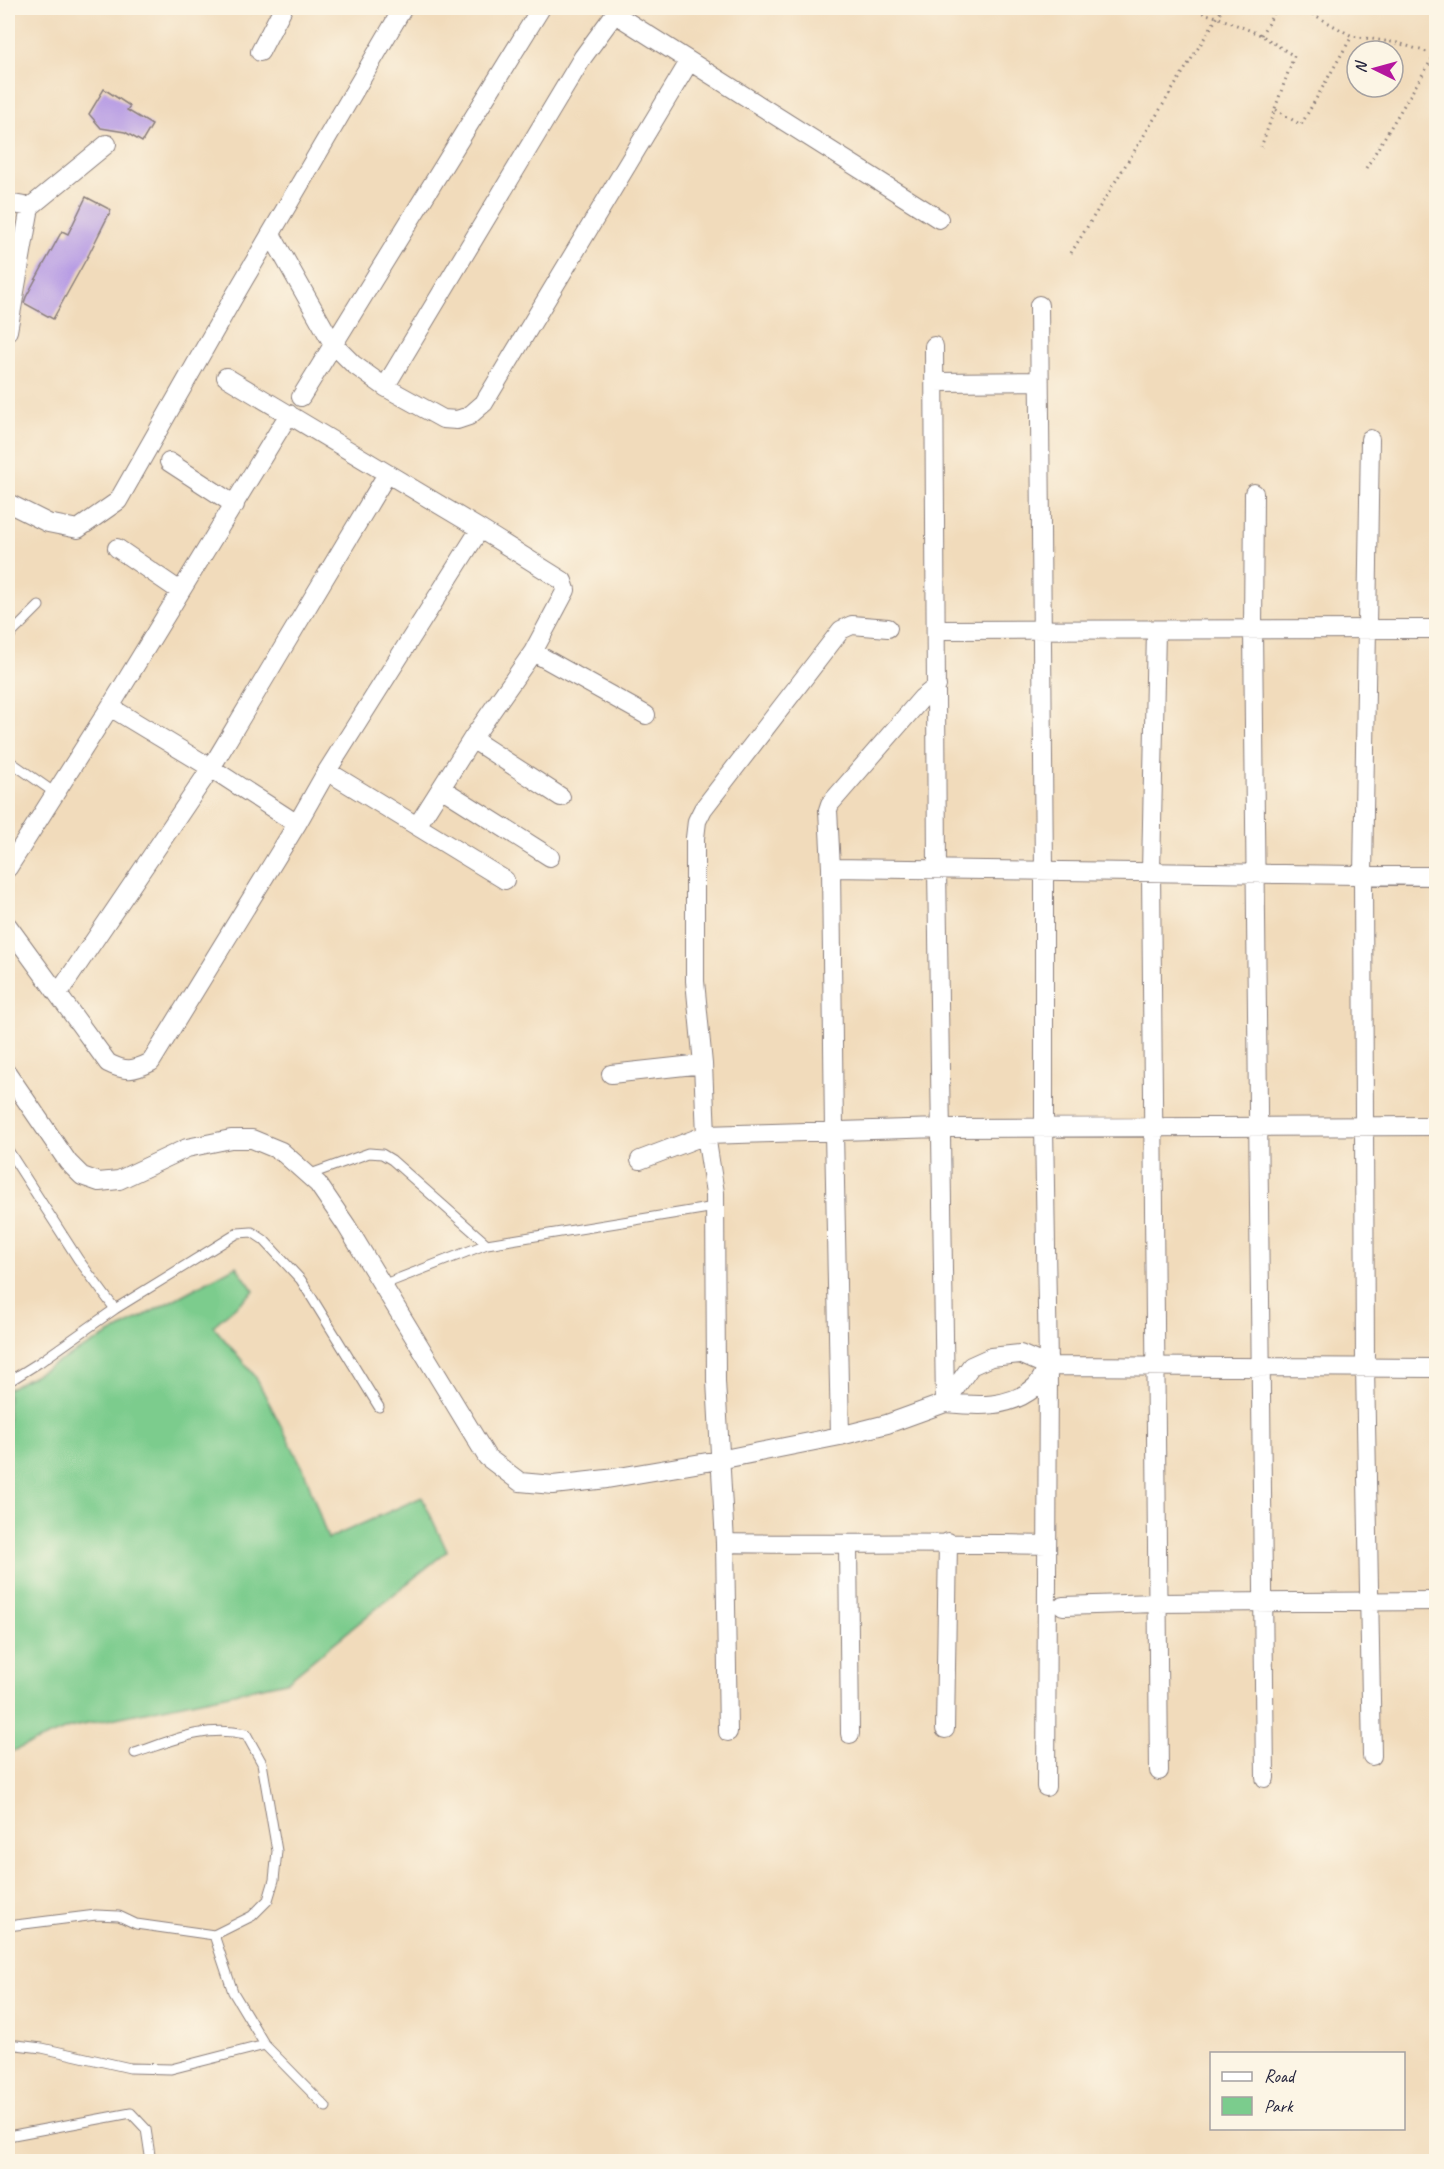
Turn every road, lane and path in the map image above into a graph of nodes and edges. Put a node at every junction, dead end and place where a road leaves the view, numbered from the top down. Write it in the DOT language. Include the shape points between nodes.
graph roads {
  1 [pos="283,8"];
  2 [pos="403,8"];
  3 [pos="541,8"];
  4 [pos="1185,8"];
  5 [pos="1223,8"];
  6 [pos="1277,8"];
  7 [pos="1302,8"];
  8 [pos="617,11"];
  9 [pos="1216,17"];
  10 [pos="1261,35"];
  11 [pos="1352,36"];
  12 [pos="260,52"];
  13 [pos="1436,55"];
  14 [pos="689,62"];
  15 [pos="1276,110"];
  16 [pos="107,144"];
  17 [pos="1261,147"];
  18 [pos="1366,168"];
  19 [pos="8,203"];
  20 [pos="30,207"];
  21 [pos="939,219"];
  22 [pos="271,234"];
  23 [pos="1071,253"];
  24 [pos="1039,305"];
  25 [pos="8,331"];
  26 [pos="333,344"];
  27 [pos="934,346"];
  28 [pos="226,377"];
  29 [pos="1039,381"];
  30 [pos="934,382"];
  31 [pos="385,387"];
  32 [pos="301,397"];
  33 [pos="289,414"];
  34 [pos="1370,439"];
  35 [pos="169,462"];
  36 [pos="387,474"];
  37 [pos="1254,493"];
  38 [pos="8,503"];
  39 [pos="235,505"];
  40 [pos="480,529"];
  41 [pos="117,548"];
  42 [pos="180,591"];
  43 [pos="39,606"];
  44 [pos="888,628"];
  45 [pos="1041,628"];
  46 [pos="1366,629"];
  47 [pos="1437,629"];
  48 [pos="936,630"];
  49 [pos="1155,630"];
  50 [pos="1253,630"];
  51 [pos="8,637"];
  52 [pos="533,652"];
  53 [pos="937,686"];
  54 [pos="110,707"];
  55 [pos="646,715"];
  56 [pos="472,739"];
  57 [pos="8,760"];
  58 [pos="211,768"];
  59 [pos="327,771"];
  60 [pos="441,788"];
  61 [pos="55,793"];
  62 [pos="561,797"];
  63 [pos="297,824"];
  64 [pos="417,826"];
  65 [pos="550,857"];
  66 [pos="8,868"];
  67 [pos="831,868"];
  68 [pos="937,869"];
  69 [pos="1044,871"];
  70 [pos="1151,872"];
  71 [pos="1256,874"];
  72 [pos="1364,875"];
  73 [pos="1437,876"];
  74 [pos="505,880"];
  75 [pos="8,926"];
  76 [pos="58,994"];
  77 [pos="703,1064"];
  78 [pos="8,1074"];
  79 [pos="611,1074"];
  80 [pos="1437,1126"];
  81 [pos="1044,1127"];
  82 [pos="1258,1127"];
  83 [pos="1365,1127"];
  84 [pos="940,1128"];
  85 [pos="1152,1128"];
  86 [pos="834,1132"];
  87 [pos="706,1135"];
  88 [pos="8,1150"];
  89 [pos="640,1160"];
  90 [pos="308,1175"];
  91 [pos="715,1207"];
  92 [pos="488,1244"];
  93 [pos="382,1285"];
  94 [pos="115,1309"];
  95 [pos="1048,1366"];
  96 [pos="1154,1367"];
  97 [pos="1365,1367"];
  98 [pos="1261,1368"];
  99 [pos="1437,1368"];
  100 [pos="8,1382"];
  101 [pos="945,1403"];
  102 [pos="379,1407"];
  103 [pos="840,1436"];
  104 [pos="719,1460"];
  105 [pos="948,1542"];
  106 [pos="725,1543"];
  107 [pos="848,1545"];
  108 [pos="1046,1545"];
  109 [pos="1437,1601"];
  110 [pos="1262,1602"];
  111 [pos="1369,1602"];
  112 [pos="1156,1603"];
  113 [pos="1063,1606"];
  114 [pos="945,1729"];
  115 [pos="728,1732"];
  116 [pos="850,1734"];
  117 [pos="135,1753"];
  118 [pos="1372,1756"];
  119 [pos="1159,1771"];
  120 [pos="1265,1778"];
  121 [pos="1046,1787"];
  122 [pos="8,1926"];
  123 [pos="214,1935"];
  124 [pos="8,2044"];
  125 [pos="265,2045"];
  126 [pos="327,2107"];
  127 [pos="8,2136"];
  128 [pos="151,2162"];
  1 -- 12 [label="street"];
  2 -- 22 [label="street"];
  3 -- 26 [label="street"];
  4 -- 9 [label="path"];
  5 -- 9 [label="path"];
  6 -- 10 [label="path"];
  7 -- 11 [label="path"];
  8 -- 14 [label="street"];
  8 -- 31 [label="street" via="583,57"];
  9 -- 10 [label="path"];
  9 -- 23 [label="path"];
  10 -- 15 [label="path" via="1294,56"];
  11 -- 13 [label="path" via="1398,43"];
  11 -- 15 [label="path" via="1301,125"];
  13 -- 18 [label="path"];
  14 -- 21 [label="street"];
  14 -- 31 [label="street" via="484,403 469,416 443,419"];
  15 -- 17 [label="path"];
  16 -- 20 [label="street"];
  19 -- 20 [label="street"];
  20 -- 25 [label="street"];
  22 -- 26 [label="street"];
  22 -- 38 [label="street" via="118,501 78,529 48,523"];
  24 -- 29 [label="street"];
  26 -- 31 [label="street"];
  26 -- 32 [label="street"];
  27 -- 30 [label="street"];
  28 -- 33 [label="street"];
  29 -- 30 [label="street"];
  29 -- 45 [label="street"];
  30 -- 48 [label="street"];
  33 -- 36 [label="street"];
  33 -- 39 [label="street"];
  34 -- 46 [label="street"];
  35 -- 39 [label="street"];
  36 -- 40 [label="street"];
  36 -- 58 [label="street"];
  37 -- 50 [label="street"];
  39 -- 42 [label="street"];
  40 -- 52 [label="street" via="566,585"];
  40 -- 59 [label="street"];
  41 -- 42 [label="street"];
  42 -- 54 [label="street"];
  43 -- 51 [label="lane"];
  44 -- 77 [label="street" via="852,626 841,630 724,780 697,821 695,981"];
  45 -- 48 [label="street"];
  45 -- 49 [label="street"];
  45 -- 69 [label="street"];
  46 -- 47 [label="street"];
  46 -- 50 [label="street"];
  46 -- 72 [label="street"];
  48 -- 53 [label="street"];
  49 -- 50 [label="street"];
  49 -- 70 [label="street"];
  50 -- 71 [label="street"];
  52 -- 55 [label="street"];
  52 -- 56 [label="street"];
  53 -- 67 [label="street" via="922,698 830,804"];
  53 -- 68 [label="street"];
  54 -- 58 [label="street"];
  54 -- 61 [label="street"];
  56 -- 60 [label="street"];
  56 -- 62 [label="street"];
  57 -- 61 [label="lane"];
  58 -- 63 [label="street"];
  58 -- 76 [label="street"];
  59 -- 63 [label="street"];
  59 -- 64 [label="street"];
  60 -- 64 [label="street"];
  60 -- 65 [label="street"];
  61 -- 66 [label="street"];
  63 -- 76 [label="street" via="151,1062 138,1069 123,1070 108,1063"];
  64 -- 74 [label="street"];
  67 -- 68 [label="street"];
  67 -- 86 [label="street"];
  68 -- 69 [label="street"];
  68 -- 84 [label="street"];
  69 -- 70 [label="street"];
  69 -- 81 [label="street"];
  70 -- 71 [label="street"];
  70 -- 85 [label="street"];
  71 -- 72 [label="street"];
  71 -- 82 [label="street"];
  72 -- 73 [label="street"];
  72 -- 83 [label="street"];
  75 -- 76 [label="street"];
  77 -- 79 [label="street"];
  77 -- 87 [label="street"];
  78 -- 90 [label="street" via="68,1162 82,1176 99,1182 119,1180 187,1148 231,1138 252,1139 281,1151"];
  80 -- 83 [label="street"];
  81 -- 84 [label="street"];
  81 -- 85 [label="street"];
  81 -- 95 [label="street"];
  82 -- 83 [label="street"];
  82 -- 85 [label="street"];
  82 -- 98 [label="street"];
  83 -- 97 [label="street"];
  84 -- 86 [label="street"];
  84 -- 101 [label="street"];
  85 -- 96 [label="street"];
  86 -- 87 [label="street"];
  86 -- 103 [label="street"];
  87 -- 89 [label="street"];
  87 -- 91 [label="street"];
  88 -- 94 [label="lane"];
  90 -- 92 [label="lane" via="369,1153 382,1154"];
  90 -- 93 [label="street" via="346,1225"];
  91 -- 92 [label="lane"];
  91 -- 104 [label="street"];
  92 -- 93 [label="lane"];
  93 -- 104 [label="street" via="487,1457 520,1482 553,1485"];
  94 -- 100 [label="lane"];
  94 -- 102 [label="lane" via="238,1233 252,1233 264,1240 301,1280"];
  95 -- 96 [label="street"];
  95 -- 101 [label="street" via="1036,1386 999,1404"];
  95 -- 101 [label="street" via="1020,1354 992,1357 971,1366"];
  95 -- 108 [label="street"];
  96 -- 98 [label="street"];
  96 -- 112 [label="street"];
  97 -- 98 [label="street"];
  97 -- 99 [label="street"];
  97 -- 111 [label="street"];
  98 -- 110 [label="street"];
  101 -- 103 [label="street"];
  103 -- 104 [label="street"];
  104 -- 106 [label="street"];
  105 -- 107 [label="street"];
  105 -- 108 [label="street"];
  105 -- 114 [label="street"];
  106 -- 107 [label="street"];
  106 -- 115 [label="street"];
  107 -- 116 [label="street"];
  108 -- 121 [label="street"];
  109 -- 111 [label="street"];
  110 -- 111 [label="street"];
  110 -- 112 [label="street"];
  110 -- 120 [label="street"];
  111 -- 118 [label="street"];
  112 -- 113 [label="street"];
  112 -- 119 [label="street"];
  117 -- 123 [label="lane" via="208,1731 231,1731 246,1734 262,1763 276,1851 274,1880 268,1900 252,1916"];
  122 -- 123 [label="lane" via="96,1915"];
  123 -- 125 [label="lane" via="232,1992"];
  124 -- 125 [label="lane" via="130,2068 171,2069"];
  125 -- 126 [label="lane"];
  127 -- 128 [label="lane" via="131,2113 146,2129"];
}
